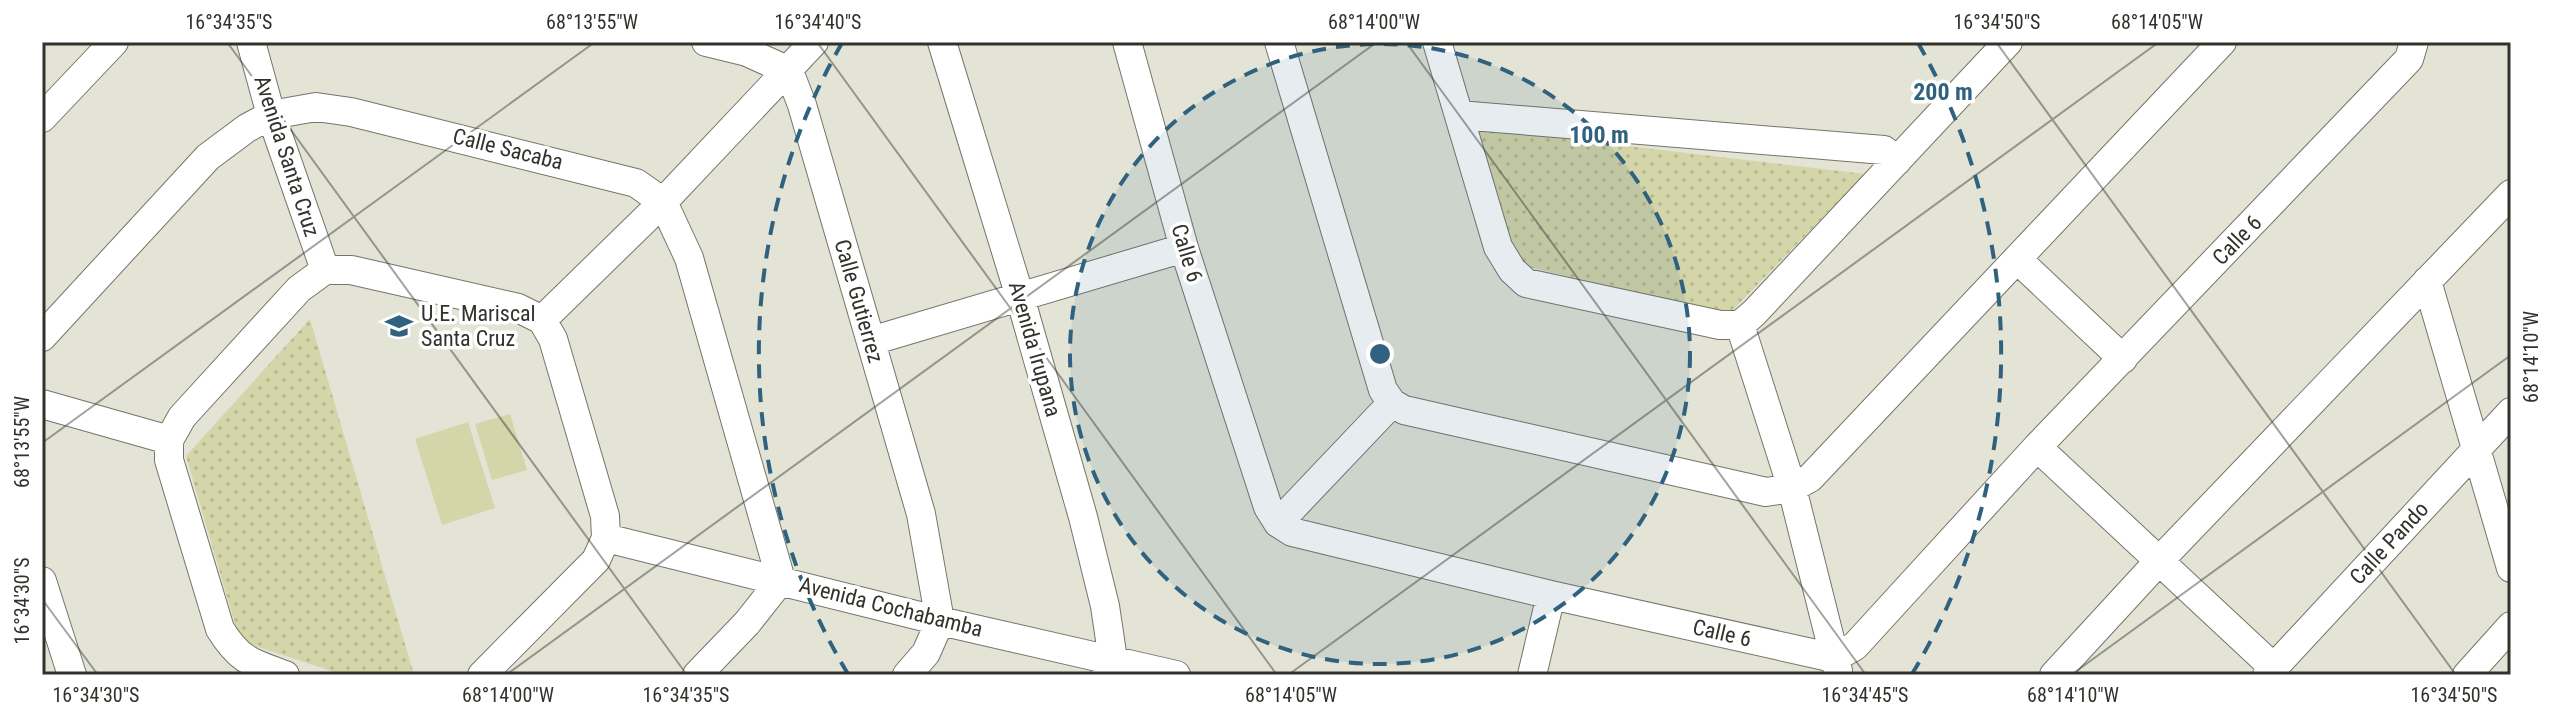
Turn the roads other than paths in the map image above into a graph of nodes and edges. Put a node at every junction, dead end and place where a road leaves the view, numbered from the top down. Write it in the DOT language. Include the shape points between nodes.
graph roads {
  1 [pos="114,42"];
  2 [pos="251,42"];
  3 [pos="706,42"];
  4 [pos="814,42"];
  5 [pos="942,42"];
  6 [pos="1127,42"];
  7 [pos="1279,42"];
  8 [pos="1437,42"];
  9 [pos="2008,42"];
  10 [pos="2222,42"];
  11 [pos="2414,42"];
  12 [pos="789,71"];
  13 [pos="271,115"];
  14 [pos="1459,115"];
  15 [pos="42,118"];
  16 [pos="1897,161"];
  17 [pos="2511,194"];
  18 [pos="663,202"];
  19 [pos="1184,248"];
  20 [pos="2017,259"];
  21 [pos="325,270"];
  22 [pos="2427,281"];
  23 [pos="1020,297"];
  24 [pos="542,320"];
  25 [pos="1740,325"];
  26 [pos="42,337"];
  27 [pos="871,341"];
  28 [pos="2123,359"];
  29 [pos="1392,403"];
  30 [pos="42,404"];
  31 [pos="2511,412"];
  32 [pos="169,440"];
  33 [pos="2037,447"];
  34 [pos="2475,450"];
  35 [pos="1792,488"];
  36 [pos="1278,523"];
  37 [pos="606,538"];
  38 [pos="2159,561"];
  39 [pos="2511,568"];
  40 [pos="781,580"];
  41 [pos="42,581"];
  42 [pos="1551,595"];
  43 [pos="940,621"];
  44 [pos="2511,626"];
  45 [pos="1837,666"];
  46 [pos="1109,668"];
  47 [pos="2270,672"];
  48 [pos="72,675"];
  49 [pos="285,675"];
  50 [pos="482,675"];
  51 [pos="697,675"];
  52 [pos="907,675"];
  53 [pos="1176,675"];
  54 [pos="1532,675"];
  55 [pos="2054,675"];
  56 [pos="2467,675"];
  1 -- 15 [label="street"];
  2 -- 13 [label="street, Avenida Santa Cruz"];
  3 -- 12 [label="street" via="747,52"];
  4 -- 12 [label="street"];
  5 -- 23 [label="street, Avenida Irupana"];
  6 -- 19 [label="street, Calle 6"];
  7 -- 29 [label="street" via="1383,390"];
  8 -- 14 [label="street"];
  9 -- 16 [label="street"];
  10 -- 20 [label="street"];
  11 -- 28 [label="street, Calle 6" via="2409,59"];
  12 -- 18 [label="street"];
  12 -- 27 [label="street, Calle Gutierrez"];
  13 -- 18 [label="street, Calle Sacaba" via="316,107 351,112 636,183"];
  13 -- 21 [label="street, Avenida Santa Cruz"];
  13 -- 26 [label="street, Calle Sacaba" via="208,157"];
  14 -- 16 [label="street" via="1884,150"];
  14 -- 25 [label="street" via="1498,247 1526,283"];
  16 -- 25 [label="street"];
  17 -- 22 [label="street"];
  18 -- 24 [label="street"];
  18 -- 40 [label="street" via="689,258"];
  19 -- 23 [label="street"];
  19 -- 36 [label="street, Calle 6" via="1268,507"];
  20 -- 28 [label="street"];
  20 -- 35 [label="street" via="1810,478"];
  21 -- 24 [label="street" via="351,270 518,308"];
  21 -- 32 [label="street" via="299,289 182,417"];
  22 -- 34 [label="street"];
  22 -- 38 [label="street"];
  23 -- 27 [label="street"];
  23 -- 46 [label="street, Avenida Irupana" via="1105,606"];
  24 -- 37 [label="street" via="562,369 605,516"];
  25 -- 35 [label="street"];
  27 -- 43 [label="street, Calle Gutierrez" via="921,514"];
  28 -- 33 [label="street, Calle 6"];
  29 -- 35 [label="street" via="1404,410 1766,492"];
  29 -- 36 [label="street"];
  30 -- 32 [label="street"];
  31 -- 34 [label="street, Calle Pando"];
  32 -- 49 [label="street" via="169,460 220,629 234,652"];
  33 -- 38 [label="street"];
  33 -- 45 [label="street, Calle 6"];
  34 -- 39 [label="street"];
  34 -- 47 [label="street, Calle Pando"];
  35 -- 45 [label="street"];
  36 -- 42 [label="street, Calle 6" via="1292,532"];
  37 -- 40 [label="street, Avenida Cochabamba"];
  37 -- 50 [label="street" via="596,560"];
  38 -- 47 [label="street"];
  38 -- 55 [label="street"];
  40 -- 43 [label="street, Avenida Cochabamba"];
  40 -- 51 [label="street"];
  41 -- 48 [label="street"];
  42 -- 45 [label="street, Calle 6"];
  42 -- 54 [label="street"];
  43 -- 46 [label="street, Avenida Cochabamba"];
  43 -- 52 [label="street" via="926,653"];
  44 -- 56 [label="street"];
  46 -- 53 [label="street, Avenida Cochabamba"];
}
